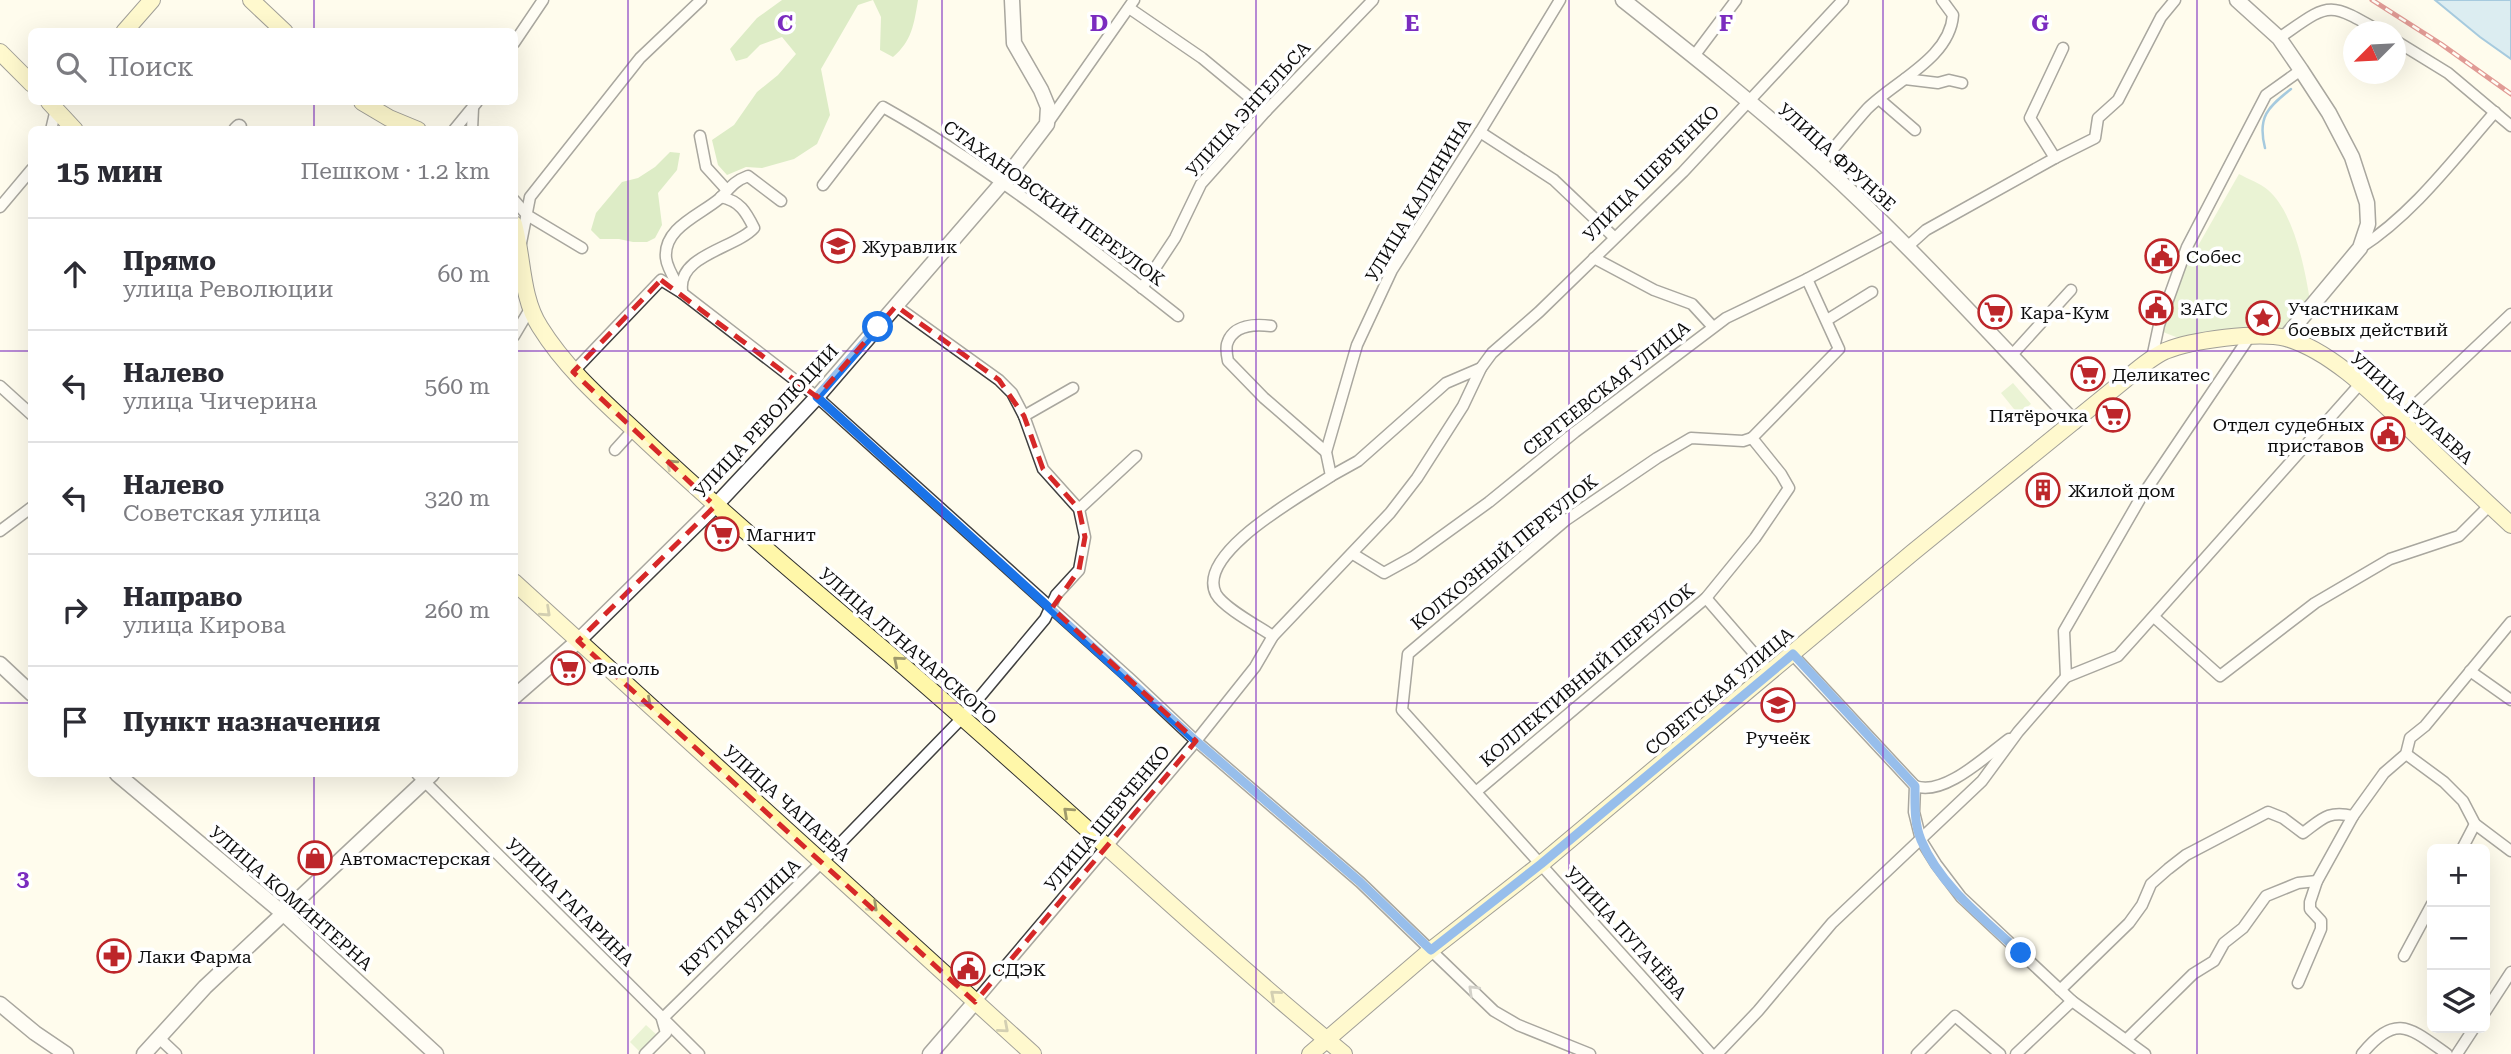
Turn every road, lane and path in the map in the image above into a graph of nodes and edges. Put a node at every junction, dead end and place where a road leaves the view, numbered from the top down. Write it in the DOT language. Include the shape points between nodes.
graph roads {
  1 [pos="152,0"];
  2 [pos="251,0"];
  3 [pos="543,0"];
  4 [pos="702,0"];
  5 [pos="1012,0"];
  6 [pos="1560,0"];
  7 [pos="1623,0"];
  8 [pos="1736,0"];
  9 [pos="1843,0"];
  10 [pos="1942,0"];
  11 [pos="2175,0"];
  12 [pos="2237,0"];
  13 [pos="1369,1"];
  14 [pos="1131,4"];
  15 [pos="2364,21"];
  16 [pos="128,28"];
  17 [pos="281,28"];
  18 [pos="518,37"];
  19 [pos="2279,38"];
  20 [pos="2406,47"];
  21 [pos="2063,48"];
  22 [pos="0,52"];
  23 [pos="1694,56"];
  24 [pos="2301,70"];
  25 [pos="28,79"];
  26 [pos="1905,79"];
  27 [pos="1962,83"];
  28 [pos="1879,99"];
  29 [pos="1747,102"];
  30 [pos="56,105"];
  31 [pos="57,105"];
  32 [pos="367,105"];
  33 [pos="475,105"];
  34 [pos="1266,111"];
  35 [pos="2495,112"];
  36 [pos="1047,124"];
  37 [pos="52,126"];
  38 [pos="72,126"];
  39 [pos="408,126"];
  40 [pos="457,126"];
  41 [pos="472,126"];
  42 [pos="2511,126"];
  43 [pos="1915,130"];
  44 [pos="1480,132"];
  45 [pos="700,136"];
  46 [pos="2055,158"];
  47 [pos="1820,164"];
  48 [pos="28,174"];
  49 [pos="1002,183"];
  50 [pos="823,185"];
  51 [pos="724,193"];
  52 [pos="781,201"];
  53 [pos="0,207"];
  54 [pos="521,219"];
  55 [pos="1892,234"];
  56 [pos="1614,237"];
  57 [pos="582,248"];
  58 [pos="1906,248"];
  59 [pos="2360,248"];
  60 [pos="1594,258"];
  61 [pos="1807,279"];
  62 [pos="1142,288"];
  63 [pos="2071,290"];
  64 [pos="1872,292"];
  65 [pos="682,293"];
  66 [pos="896,306"];
  67 [pos="530,309"];
  68 [pos="2511,314"];
  69 [pos="1178,316"];
  70 [pos="1826,320"];
  71 [pos="1271,326"];
  72 [pos="1713,327"];
  73 [pos="518,329"];
  74 [pos="2250,336"];
  75 [pos="2285,338"];
  76 [pos="2011,356"];
  77 [pos="2152,358"];
  78 [pos="1481,368"];
  79 [pos="573,373"];
  80 [pos="2360,384"];
  81 [pos="0,386"];
  82 [pos="1073,388"];
  83 [pos="817,397"];
  84 [pos="28,411"];
  85 [pos="1024,416"];
  86 [pos="2399,420"];
  87 [pos="2074,422"];
  88 [pos="634,429"];
  89 [pos="1752,438"];
  90 [pos="615,450"];
  91 [pos="1326,452"];
  92 [pos="1136,456"];
  93 [pos="1331,476"];
  94 [pos="715,506"];
  95 [pos="2489,506"];
  96 [pos="1079,509"];
  97 [pos="28,510"];
  98 [pos="2511,526"];
  99 [pos="0,531"];
  100 [pos="1353,554"];
  101 [pos="518,586"];
  102 [pos="1706,598"];
  103 [pos="1052,608"];
  104 [pos="2154,617"];
  105 [pos="2511,622"];
  106 [pos="1273,636"];
  107 [pos="578,641"];
  108 [pos="1793,654"];
  109 [pos="0,664"];
  110 [pos="2470,671"];
  111 [pos="1771,673"];
  112 [pos="2066,677"];
  113 [pos="28,690"];
  114 [pos="518,694"];
  115 [pos="2511,700"];
  116 [pos="1402,710"];
  117 [pos="963,717"];
  118 [pos="2018,732"];
  119 [pos="1196,741"];
  120 [pos="2406,754"];
  121 [pos="121,777"];
  122 [pos="423,777"];
  123 [pos="425,777"];
  124 [pos="1915,786"];
  125 [pos="1477,791"];
  126 [pos="2353,816"];
  127 [pos="2475,824"];
  128 [pos="1921,840"];
  129 [pos="2465,844"];
  130 [pos="1107,848"];
  131 [pos="2511,851"];
  132 [pos="823,861"];
  133 [pos="1541,864"];
  134 [pos="2317,881"];
  135 [pos="2430,907"];
  136 [pos="284,914"];
  137 [pos="1431,950"];
  138 [pos="2404,956"];
  139 [pos="2511,972"];
  140 [pos="2298,983"];
  141 [pos="2060,990"];
  142 [pos="2072,1001"];
  143 [pos="975,1002"];
  144 [pos="0,1004"];
  145 [pos="2490,1004"];
  146 [pos="662,1018"];
  147 [pos="2471,1033"];
  148 [pos="159,1038"];
  149 [pos="1327,1040"];
  150 [pos="2126,1040"];
  151 [pos="2023,1052"];
  152 [pos="66,1054"];
  153 [pos="144,1054"];
  154 [pos="176,1054"];
  155 [pos="436,1054"];
  156 [pos="645,1054"];
  157 [pos="699,1054"];
  158 [pos="930,1054"];
  159 [pos="1033,1054"];
  160 [pos="1310,1054"];
  161 [pos="1344,1054"];
  162 [pos="1590,1054"];
  163 [pos="1711,1054"];
  164 [pos="1717,1054"];
  165 [pos="1917,1054"];
  166 [pos="2000,1054"];
  167 [pos="2146,1054"];
  168 [pos="2362,1054"];
  169 [pos="2447,1054"];
  170 [pos="2457,1054"];
  1 -- 16 [label="main road"];
  2 -- 17 [label="main road"];
  3 -- 18 [label="street"];
  4 -- 54 [label="street" via="640,58 530,197"];
  5 -- 36 [label="street" via="1014,43 1048,107"];
  6 -- 44 [label="street, УЛИЦА КАЛИНИНА"];
  7 -- 23 [label="street, УЛИЦА ФРУНЗЕ"];
  8 -- 23 [label="street"];
  9 -- 29 [label="street, УЛИЦА ШЕВЧЕНКО"];
  10 -- 26 [label="street" via="1953,15 1952,28 1944,43"];
  11 -- 46 [label="street" via="2118,100 2098,118 2095,138"];
  12 -- 19 [label="street"];
  13 -- 34 [label="street, УЛИЦА ЭНГЕЛЬСА"];
  14 -- 34 [label="street"];
  14 -- 36 [label="street"];
  15 -- 19 [label="street" via="2329,6"];
  19 -- 24 [label="street"];
  20 -- 35 [label="street" via="2448,72"];
  21 -- 46 [label="street" via="2030,118"];
  22 -- 25 [label="main road"];
  23 -- 29 [label="street, УЛИЦА ФРУНЗЕ"];
  24 -- 59 [label="street" via="2352,158 2367,203 2368,224"];
  24 -- 77 [label="street" via="2266,95 2193,236 2159,325"];
  26 -- 27 [label="street"];
  26 -- 28 [label="street"];
  28 -- 43 [label="street"];
  28 -- 47 [label="street"];
  29 -- 47 [label="street, УЛИЦА ФРУНЗЕ"];
  29 -- 56 [label="street, УЛИЦА ШЕВЧЕНКО" via="1683,172"];
  30 -- 37 [label="street"];
  31 -- 38 [label="main road"];
  32 -- 39 [label="main road"];
  33 -- 40 [label="street"];
  33 -- 41 [label="street"];
  34 -- 62 [label="street, УЛИЦА ЭНГЕЛЬСА" via="1201,184 1175,238"];
  35 -- 42 [label="street"];
  35 -- 59 [label="street" via="2431,186"];
  36 -- 49 [label="street, УЛИЦА РЕВОЛЮЦИИ"];
  44 -- 56 [label="street" via="1555,180"];
  44 -- 91 [label="street, УЛИЦА КАЛИНИНА" via="1392,270 1357,345"];
  45 -- 51 [label="street" via="706,167"];
  46 -- 58 [label="street" via="1926,230"];
  47 -- 55 [label="street, УЛИЦА ФРУНЗЕ"];
  48 -- 53 [label="street"];
  49 -- 50 [label="street, СТАХАНОВСКИЙ ПЕРЕУЛОК" via="883,107"];
  49 -- 62 [label="street, СТАХАНОВСКИЙ ПЕРЕУЛОК"];
  49 -- 66 [label="street, УЛИЦА РЕВОЛЮЦИИ"];
  51 -- 52 [label="street" via="748,176"];
  51 -- 65 [label="street" via="670,240 666,258"];
  51 -- 65 [label="street" via="746,211 754,228 746,237 709,252 687,270"];
  54 -- 57 [label="street"];
  54 -- 67 [label="main road, УЛИЦА ЛУНАЧАРСКОГО" via="520,245"];
  55 -- 58 [label="street, УЛИЦА ФРУНЗЕ"];
  55 -- 61 [label="street, СЕРГЕЕВСКАЯ УЛИЦА"];
  56 -- 60 [label="street, УЛИЦА ШЕВЧЕНКО"];
  58 -- 76 [label="street, УЛИЦА ФРУНЗЕ"];
  59 -- 75 [label="street"];
  60 -- 72 [label="street" via="1692,304"];
  60 -- 78 [label="street, УЛИЦА ШЕВЧЕНКО"];
  61 -- 70 [label="street"];
  61 -- 72 [label="street, СЕРГЕЕВСКАЯ УЛИЦА"];
  62 -- 69 [label="street, СТАХАНОВСКИЙ ПЕРЕУЛОК"];
  63 -- 76 [label="street"];
  64 -- 70 [label="street"];
  65 -- 79 [label="street" via="661,280"];
  65 -- 83 [label="street"];
  66 -- 83 [label="street, УЛИЦА РЕВОЛЮЦИИ"];
  66 -- 85 [label="street" via="999,380"];
  67 -- 73 [label="street"];
  67 -- 79 [label="main road, УЛИЦА ЛУНАЧАРСКОГО"];
  68 -- 86 [label="street"];
  70 -- 89 [label="street" via="1839,349"];
  71 -- 91 [label="street" via="1250,324 1233,335 1227,344 1228,361"];
  72 -- 100 [label="street, СЕРГЕЕВСКАЯ УЛИЦА" via="1413,557 1384,573"];
  74 -- 75 [label="main road, УЛИЦА ГУЛАЕВА"];
  74 -- 77 [label="main road, УЛИЦА ГУЛАЕВА" via="2179,346"];
  74 -- 112 [label="street" via="2146,489 2064,631"];
  75 -- 80 [label="main road, УЛИЦА ГУЛАЕВА" via="2310,348"];
  76 -- 87 [label="street, УЛИЦА ФРУНЗЕ"];
  77 -- 87 [label="main road, СОВЕТСКАЯ УЛИЦА"];
  78 -- 93 [label="street, УЛИЦА ШЕВЧЕНКО" via="1446,383 1358,461"];
  78 -- 100 [label="street, УЛИЦА ШЕВЧЕНКО" via="1463,406 1417,478"];
  79 -- 88 [label="main road, УЛИЦА ЛУНАЧАРСКОГО"];
  80 -- 86 [label="main road, УЛИЦА ГУЛАЕВА"];
  80 -- 104 [label="street"];
  81 -- 84 [label="street"];
  82 -- 85 [label="street"];
  83 -- 94 [label="street, УЛИЦА РЕВОЛЮЦИИ"];
  83 -- 103 [label="street"];
  85 -- 96 [label="street" via="1043,470"];
  86 -- 95 [label="main road, УЛИЦА ГУЛАЕВА"];
  87 -- 108 [label="main road, СОВЕТСКАЯ УЛИЦА"];
  88 -- 90 [label="street"];
  94 -- 88 [label="main road, УЛИЦА ЛУНАЧАРСКОГО, one-way"];
  89 -- 102 [label="street, КОЛЛЕКТИВНЫЙ ПЕРЕУЛОК" via="1789,488"];
  89 -- 116 [label="street, КОЛХОЗНЫЙ ПЕРЕУЛОК" via="1691,438 1566,520 1408,654"];
  91 -- 93 [label="street, УЛИЦА КАЛИНИНА"];
  92 -- 96 [label="street"];
  93 -- 106 [label="street" via="1241,537 1216,567 1214,591 1221,600"];
  94 -- 107 [label="street, УЛИЦА РЕВОЛЮЦИИ"];
  117 -- 94 [label="main road, УЛИЦА ЛУНАЧАРСКОГО, one-way"];
  95 -- 98 [label="main road, УЛИЦА ГУЛАЕВА"];
  95 -- 104 [label="street" via="2459,536 2390,559 2315,603 2220,676"];
  96 -- 103 [label="street, КРУГЛАЯ УЛИЦА" via="1084,537 1079,570 1056,595"];
  97 -- 99 [label="street"];
  100 -- 106 [label="street, УЛИЦА ШЕВЧЕНКО"];
  101 -- 107 [label="main road, УЛИЦА ЧАПАЕВА, one-way"];
  102 -- 111 [label="street"];
  102 -- 125 [label="street, КОЛЛЕКТИВНЫЙ ПЕРЕУЛОК"];
  103 -- 117 [label="street, КРУГЛАЯ УЛИЦА"];
  103 -- 119 [label="street"];
  104 -- 112 [label="street" via="2118,656"];
  105 -- 110 [label="street"];
  106 -- 119 [label="street, УЛИЦА ШЕВЧЕНКО" via="1255,667"];
  107 -- 114 [label="street, УЛИЦА РЕВОЛЮЦИИ"];
  107 -- 132 [label="main road, УЛИЦА ЧАПАЕВА, one-way"];
  108 -- 111 [label="main road, СОВЕТСКАЯ УЛИЦА"];
  108 -- 124 [label="street"];
  109 -- 113 [label="street"];
  110 -- 115 [label="street"];
  110 -- 120 [label="street" via="2410,738"];
  111 -- 133 [label="main road, СОВЕТСКАЯ УЛИЦА"];
  112 -- 118 [label="street"];
  116 -- 125 [label="street, УЛИЦА ПУГАЧЁВА"];
  130 -- 117 [label="main road, УЛИЦА ЛУНАЧАРСКОГО, one-way"];
  117 -- 132 [label="street, КРУГЛАЯ УЛИЦА"];
  118 -- 124 [label="street" via="1953,780 1925,790"];
  118 -- 128 [label="street" via="1982,781"];
  119 -- 130 [label="street, УЛИЦА ШЕВЧЕНКО"];
  119 -- 137 [label="street" via="1360,882"];
  120 -- 126 [label="street" via="2384,774"];
  120 -- 127 [label="street" via="2463,801"];
  121 -- 136 [label="street, УЛИЦА КОМИНТЕРНА"];
  122 -- 136 [label="street"];
  123 -- 146 [label="street, УЛИЦА ГАГАРИНА"];
  124 -- 128 [label="street" via="1914,812"];
  125 -- 133 [label="street, УЛИЦА ПУГАЧЁВА"];
  126 -- 134 [label="street"];
  126 -- 141 [label="street" via="2328,814 2303,833 2267,812 2186,855 2151,884 2129,923"];
  127 -- 129 [label="street"];
  127 -- 131 [label="street"];
  128 -- 141 [label="street" via="1961,897"];
  128 -- 164 [label="street" via="1832,923"];
  130 -- 143 [label="street, УЛИЦА ШЕВЧЕНКО"];
  149 -- 130 [label="main road, УЛИЦА ЛУНАЧАРСКОГО, one-way"];
  132 -- 143 [label="main road, УЛИЦА ЧАПАЕВА, one-way"];
  132 -- 146 [label="street, КРУГЛАЯ УЛИЦА"];
  133 -- 137 [label="main road, СОВЕТСКАЯ УЛИЦА"];
  133 -- 163 [label="street, УЛИЦА ПУГАЧЁВА"];
  134 -- 140 [label="street" via="2310,908 2321,921 2321,929"];
  134 -- 150 [label="street" via="2266,896 2214,961 2193,974"];
  135 -- 138 [label="street"];
  136 -- 148 [label="street" via="205,987"];
  136 -- 155 [label="street, УЛИЦА КОМИНТЕРНА"];
  137 -- 149 [label="main road, СОВЕТСКАЯ УЛИЦА"];
  162 -- 137 [label="street, one-way" via="1494,1011"];
  139 -- 145 [label="street"];
  141 -- 142 [label="street"];
  142 -- 150 [label="street"];
  142 -- 151 [label="street"];
  143 -- 158 [label="street, УЛИЦА ШЕВЧЕНКО"];
  143 -- 159 [label="main road, УЛИЦА ЧАПАЕВА, one-way"];
  144 -- 152 [label="street"];
  146 -- 156 [label="street, КРУГЛАЯ УЛИЦА" via="666,1033"];
  146 -- 157 [label="street, УЛИЦА ГАГАРИНА"];
  147 -- 170 [label="street"];
  148 -- 153 [label="street"];
  148 -- 154 [label="street"];
  149 -- 160 [label="main road, СОВЕТСКАЯ УЛИЦА"];
  149 -- 161 [label="main road, УЛИЦА ЛУНАЧАРСКОГО"];
  150 -- 167 [label="street"];
  165 -- 166 [label="street" via="1955,1016"];
  168 -- 169 [label="street" via="2388,1028 2406,1028"];
}
